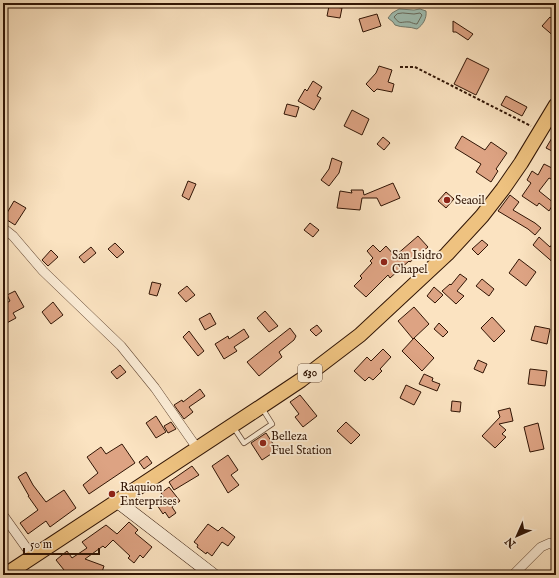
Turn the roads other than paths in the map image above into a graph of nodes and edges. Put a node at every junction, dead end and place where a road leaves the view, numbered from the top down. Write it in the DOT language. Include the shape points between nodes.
graph roads {
  1 [pos="556,105"];
  2 [pos="3,228"];
  3 [pos="262,406"];
  4 [pos="232,425"];
  5 [pos="197,448"];
  6 [pos="117,501"];
  7 [pos="3,515"];
  8 [pos="556,547"];
  9 [pos="33,557"];
  10 [pos="5,575"];
  11 [pos="213,575"];
  12 [pos="513,575"];
  1 -- 3 [label="main road, 630" via="521,163 482,216 447,254 360,335"];
  2 -- 5 [label="street" via="43,271 121,346"];
  3 -- 4 [label="main road, 630"];
  3 -- 4 [label="lane" via="272,424 244,443"];
  4 -- 5 [label="main road, 630"];
  5 -- 6 [label="main road, 630"];
  6 -- 9 [label="main road, 630"];
  6 -- 11 [label="street"];
  7 -- 9 [label="street"];
  8 -- 12 [label="street" via="550,544 541,547"];
  9 -- 10 [label="main road, 630"];
}
